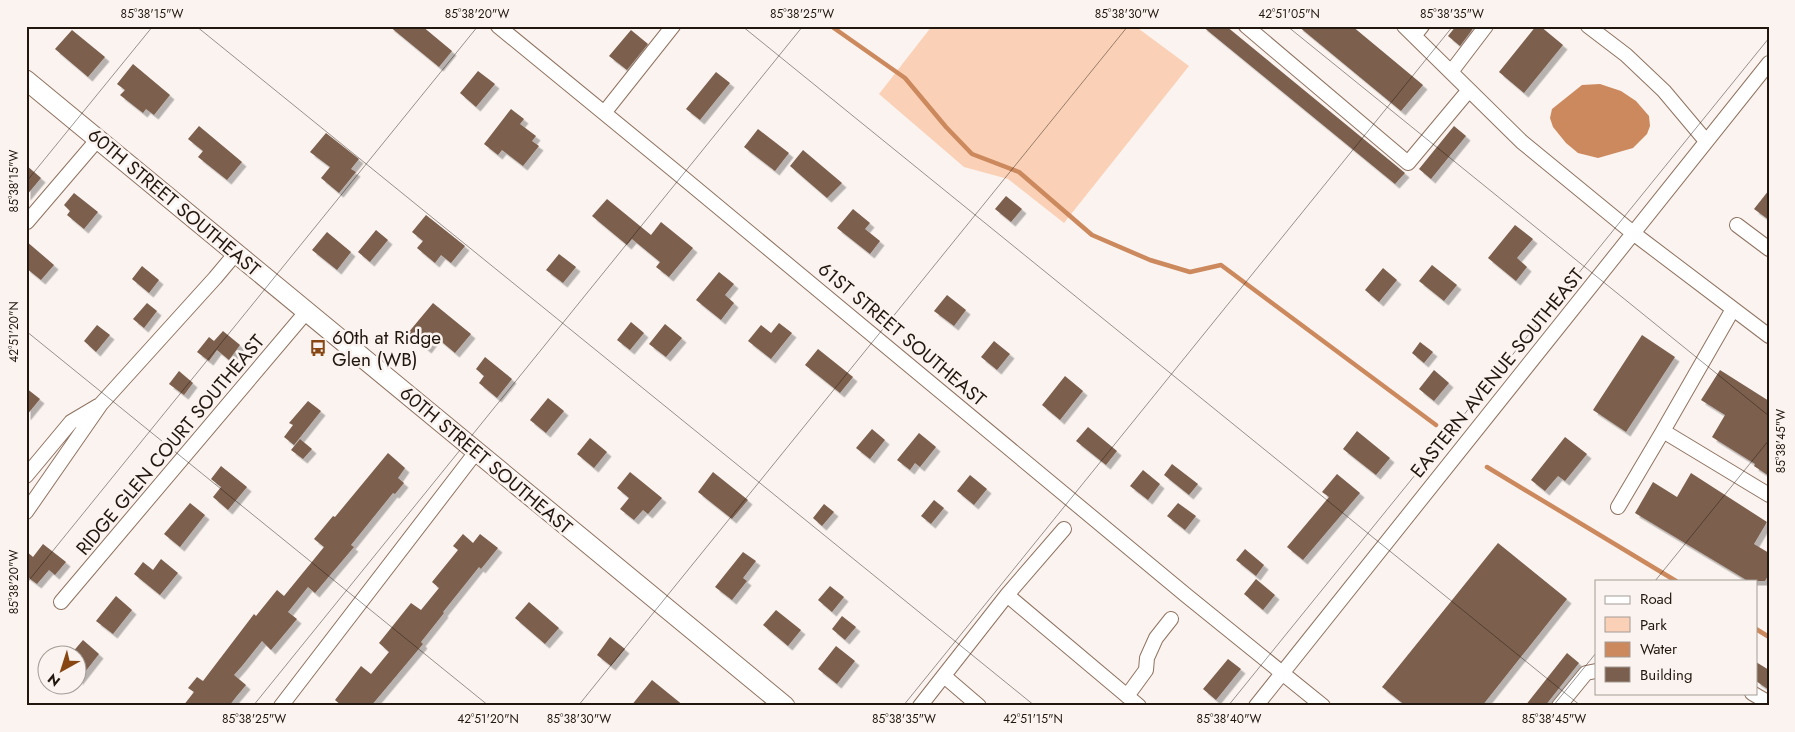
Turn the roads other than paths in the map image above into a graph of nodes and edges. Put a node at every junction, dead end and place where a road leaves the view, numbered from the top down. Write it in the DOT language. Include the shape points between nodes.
graph roads {
  1 [pos="498,26"];
  2 [pos="673,26"];
  3 [pos="1246,26"];
  4 [pos="1486,26"];
  5 [pos="1588,26"];
  6 [pos="1413,30"];
  7 [pos="1769,63"];
  8 [pos="1451,72"];
  9 [pos="26,80"];
  10 [pos="1469,90"];
  11 [pos="604,113"];
  12 [pos="98,139"];
  13 [pos="1706,142"];
  14 [pos="27,222"];
  15 [pos="1737,224"];
  16 [pos="1633,233"];
  17 [pos="1769,249"];
  18 [pos="236,253"];
  19 [pos="1734,309"];
  20 [pos="306,311"];
  21 [pos="1767,330"];
  22 [pos="101,404"];
  23 [pos="1663,431"];
  24 [pos="476,452"];
  25 [pos="26,476"];
  26 [pos="1769,496"];
  27 [pos="1618,507"];
  28 [pos="26,512"];
  29 [pos="1064,529"];
  30 [pos="1008,596"];
  31 [pos="61,602"];
  32 [pos="1171,618"];
  33 [pos="1282,671"];
  34 [pos="1595,671"];
  35 [pos="944,676"];
  36 [pos="1754,694"];
  37 [pos="1127,696"];
  38 [pos="1769,704"];
  39 [pos="280,706"];
  40 [pos="785,706"];
  41 [pos="920,706"];
  42 [pos="979,706"];
  43 [pos="1139,706"];
  44 [pos="1256,706"];
  45 [pos="1324,706"];
  46 [pos="1559,706"];
  1 -- 11 [label="street, 61ST STREET SOUTHEAST"];
  2 -- 11 [label="street"];
  3 -- 10 [label="street" via="1408,163"];
  4 -- 8 [label="street"];
  5 -- 13 [label="street" via="1664,91"];
  6 -- 8 [label="street"];
  7 -- 13 [label="street, EASTERN AVENUE SOUTHEAST"];
  8 -- 10 [label="street"];
  9 -- 12 [label="main road, 60TH STREET SOUTHEAST"];
  10 -- 16 [label="street" via="1522,142"];
  11 -- 33 [label="street, 61ST STREET SOUTHEAST"];
  12 -- 14 [label="street"];
  12 -- 18 [label="main road, 60TH STREET SOUTHEAST"];
  13 -- 16 [label="street, EASTERN AVENUE SOUTHEAST"];
  15 -- 17 [label="street"];
  16 -- 19 [label="street"];
  16 -- 33 [label="street, EASTERN AVENUE SOUTHEAST"];
  18 -- 20 [label="main road, 60TH STREET SOUTHEAST"];
  18 -- 22 [label="street"];
  19 -- 21 [label="street"];
  19 -- 23 [label="street"];
  20 -- 24 [label="main road, 60TH STREET SOUTHEAST"];
  20 -- 31 [label="street, RIDGE GLEN COURT SOUTHEAST"];
  22 -- 25 [label="street" via="71,422"];
  22 -- 28 [label="street"];
  23 -- 26 [label="street"];
  23 -- 27 [label="street"];
  24 -- 39 [label="street"];
  24 -- 40 [label="main road, 60TH STREET SOUTHEAST"];
  29 -- 30 [label="street"];
  30 -- 35 [label="street"];
  30 -- 37 [label="street"];
  32 -- 37 [label="street" via="1156,638 1147,658 1146,670"];
  33 -- 44 [label="street, EASTERN AVENUE SOUTHEAST"];
  33 -- 45 [label="street, 61ST STREET SOUTHEAST"];
  34 -- 46 [label="street" via="1586,672"];
  35 -- 41 [label="street"];
  35 -- 42 [label="street"];
  36 -- 38 [label="street"];
  37 -- 43 [label="street"];
}
